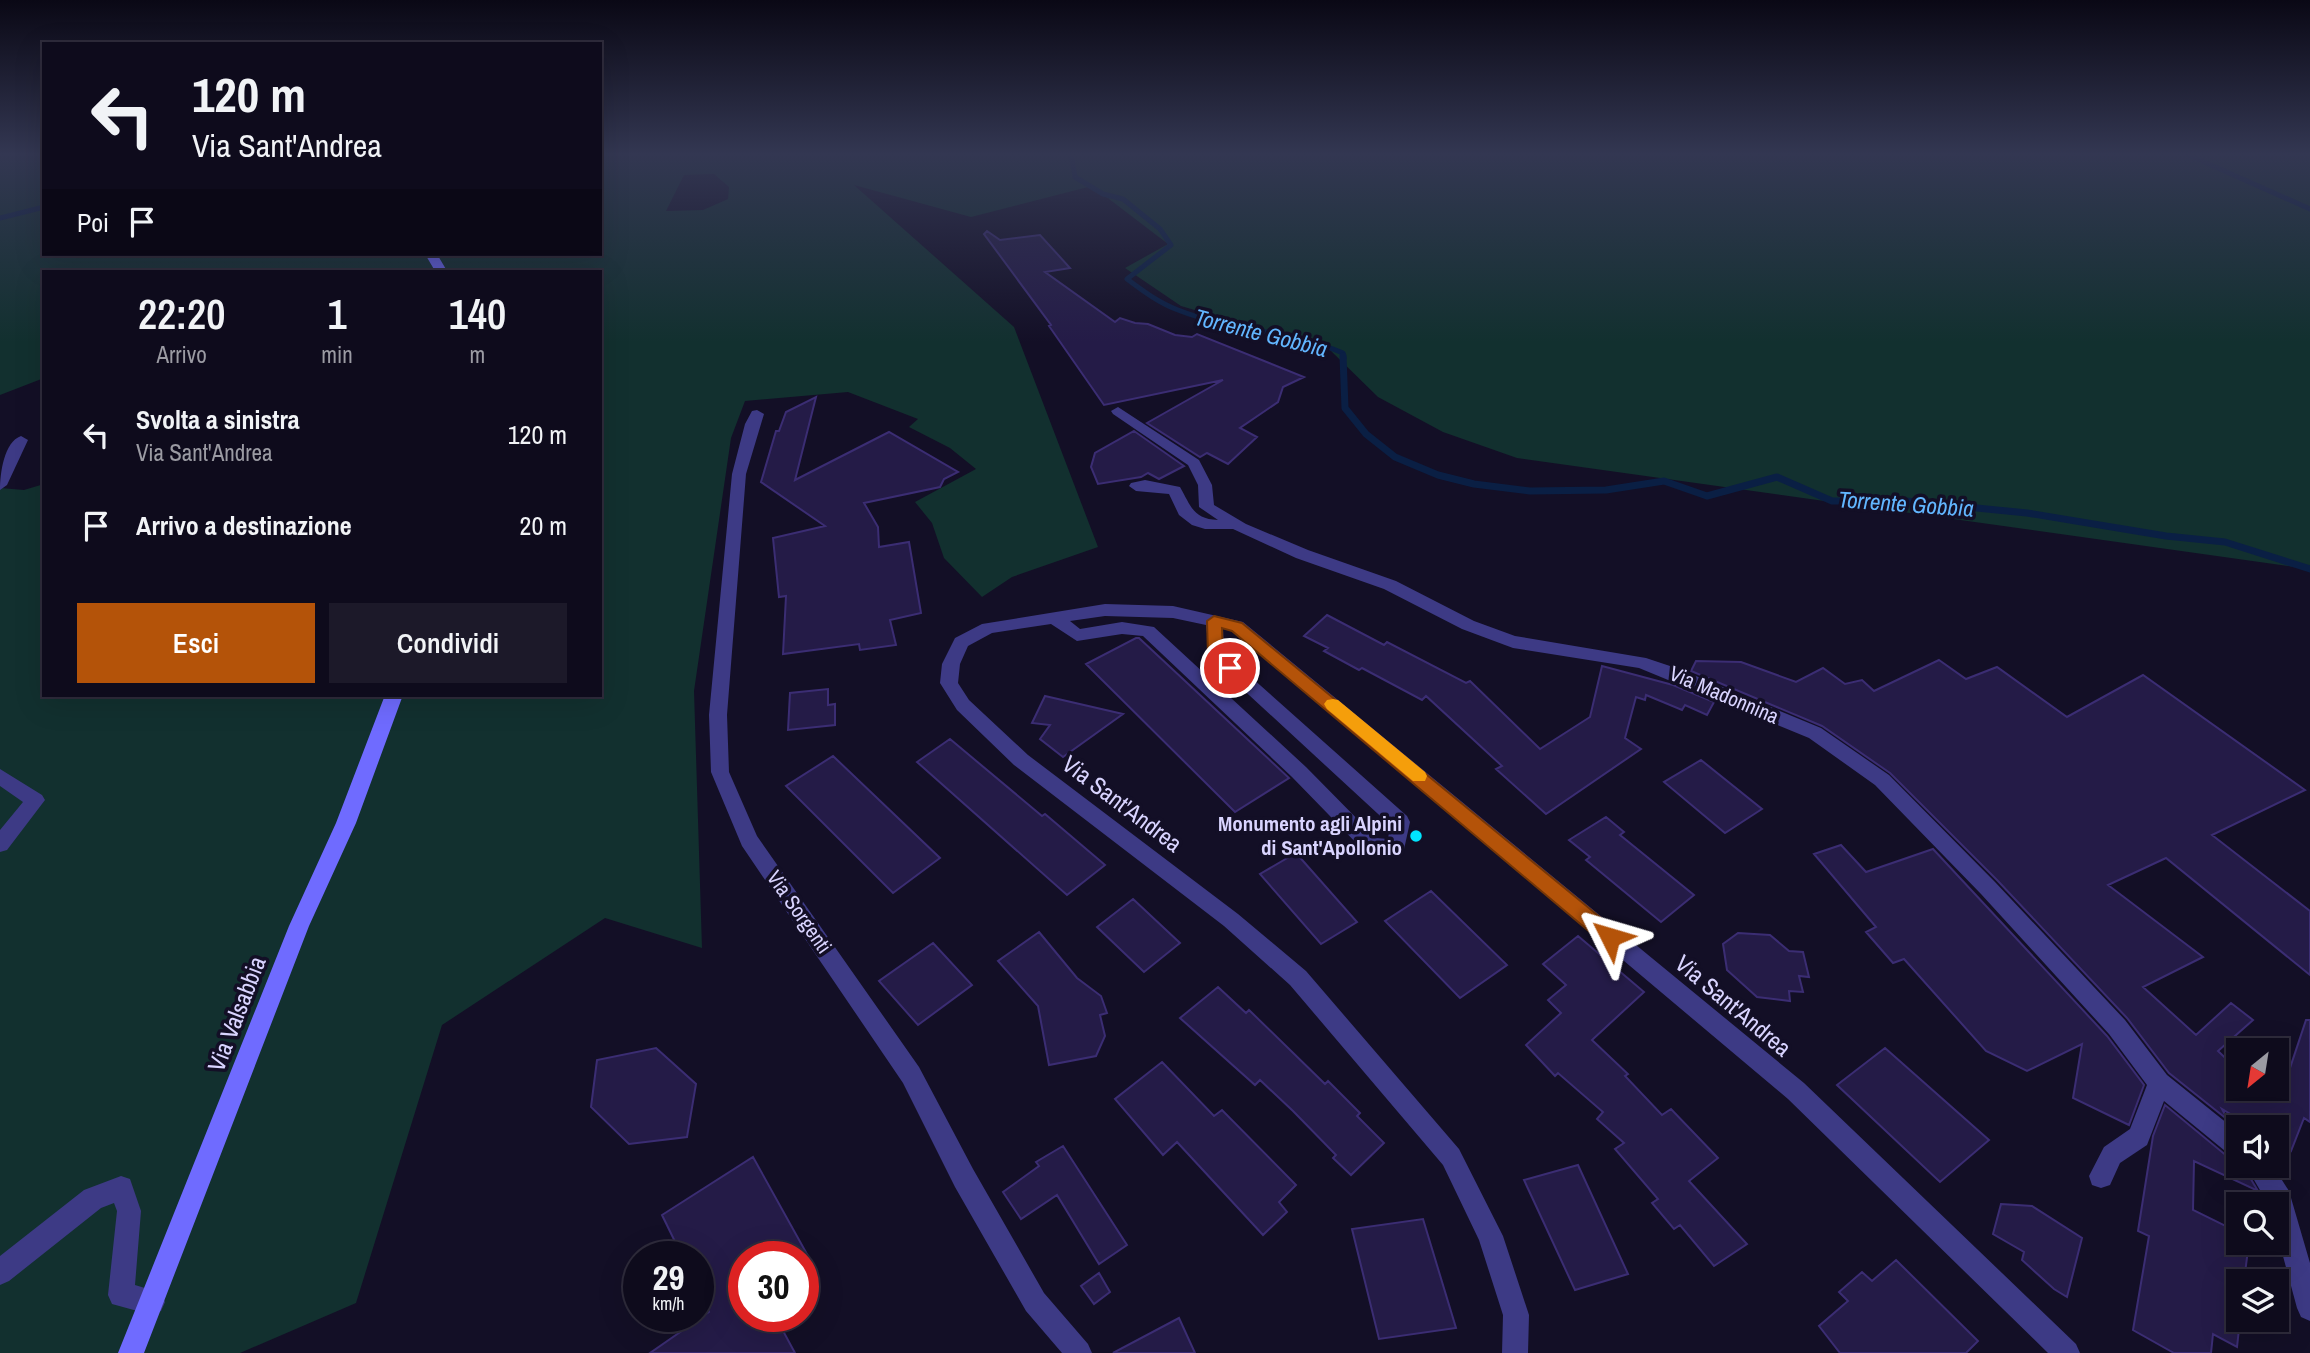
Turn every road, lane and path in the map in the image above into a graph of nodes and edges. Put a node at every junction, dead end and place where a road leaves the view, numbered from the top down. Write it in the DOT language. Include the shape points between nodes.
graph roads {
  1 [pos="1118,411"];
  2 [pos="757,414"];
  3 [pos="20,440"];
  4 [pos="0,485"];
  5 [pos="1136,486"];
  6 [pos="1237,524"];
  7 [pos="1054,618"];
  8 [pos="1214,621"];
  9 [pos="393,697"];
  10 [pos="0,776"];
  11 [pos="0,844"];
  12 [pos="2159,1083"];
  13 [pos="2226,1137"];
  14 [pos="2101,1175"];
  15 [pos="2267,1178"];
  16 [pos="0,1272"];
  17 [pos="152,1302"];
  18 [pos="2310,1308"];
  19 [pos="131,1353"];
  20 [pos="1079,1353"];
  21 [pos="1515,1353"];
  22 [pos="2067,1353"];
  1 -- 6 [label="street, Via Madonnina" via="1194,463 1205,485 1207,507"];
  2 -- 20 [label="street, Via Sorgenti" via="739,474 718,715 720,772 749,840 911,1075 1035,1302"];
  3 -- 4 [label="street"];
  5 -- 6 [label="street" via="1175,490 1185,515 1196,524"];
  6 -- 12 [label="street, Via Madonnina" via="1302,554 1390,584 1468,625 1513,642 1640,662 1815,733 1882,780 2117,1027"];
  7 -- 8 [label="street, Via Sant'Andrea" via="1105,610 1173,612"];
  7 -- 8 [label="street" via="1077,635 1122,628 1148,631 1371,845 1396,848 1400,822 1216,655"];
  7 -- 21 [label="street, Via Sant'Andrea" via="988,628 961,642 950,664 949,683 962,705 1021,760 1231,920 1298,978 1451,1157 1490,1236 1503,1275 1516,1315"];
  8 -- 22 [label="street, Via Sant'Andrea" via="1237,626 1796,1091"];
  9 -- 17 [label="main road, Via Valsabbia"];
  10 -- 11 [label="street" via="35,800"];
  12 -- 13 [label="street, Via Madonnina"];
  12 -- 14 [label="street" via="2139,1137 2112,1155"];
  15 -- 18 [label="street" via="2277,1191"];
  16 -- 17 [label="street" via="93,1199 121,1188 130,1211 121,1295"];
  17 -- 19 [label="main road, Via Valsabbia"];
}
